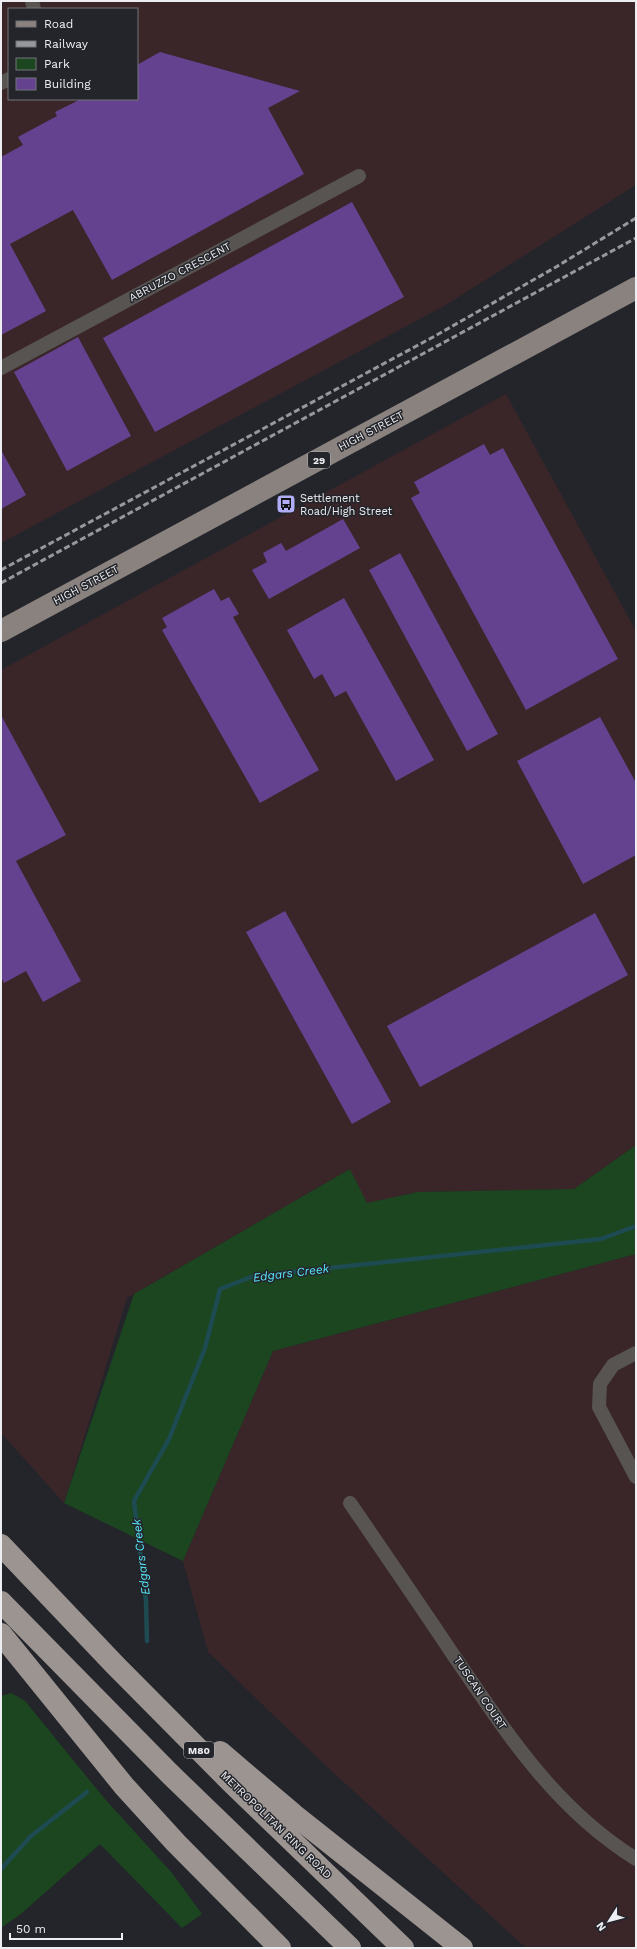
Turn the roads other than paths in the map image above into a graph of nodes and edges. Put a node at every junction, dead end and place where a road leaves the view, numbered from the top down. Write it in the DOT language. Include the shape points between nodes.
graph roads {
  1 [pos="360,176"];
  2 [pos="636,288"];
  3 [pos="1,368"];
  4 [pos="1,631"];
  5 [pos="636,1353"];
  6 [pos="636,1477"];
  7 [pos="350,1503"];
  8 [pos="1,1545"];
  9 [pos="1,1602"];
  10 [pos="1,1634"];
  11 [pos="115,1665"];
  12 [pos="636,1859"];
  13 [pos="280,1948"];
  14 [pos="350,1948"];
  15 [pos="403,1948"];
  16 [pos="462,1948"];
  1 -- 3 [label="street, ABRUZZO CRESCENT"];
  2 -- 4 [label="main road, HIGH STREET / 29"];
  5 -- 6 [label="street" via="613,1365 600,1384 599,1407"];
  7 -- 12 [label="street, TUSCAN COURT" via="537,1774 571,1809"];
  8 -- 11 [label="highway, METROPOLITAN RING ROAD / M80"];
  9 -- 14 [label="highway" via="169,1773"];
  10 -- 13 [label="highway" via="124,1786 176,1843"];
  11 -- 15 [label="highway, METROPOLITAN RING ROAD / M80" via="230,1781"];
  11 -- 16 [label="highway" via="293,1814"];
}
